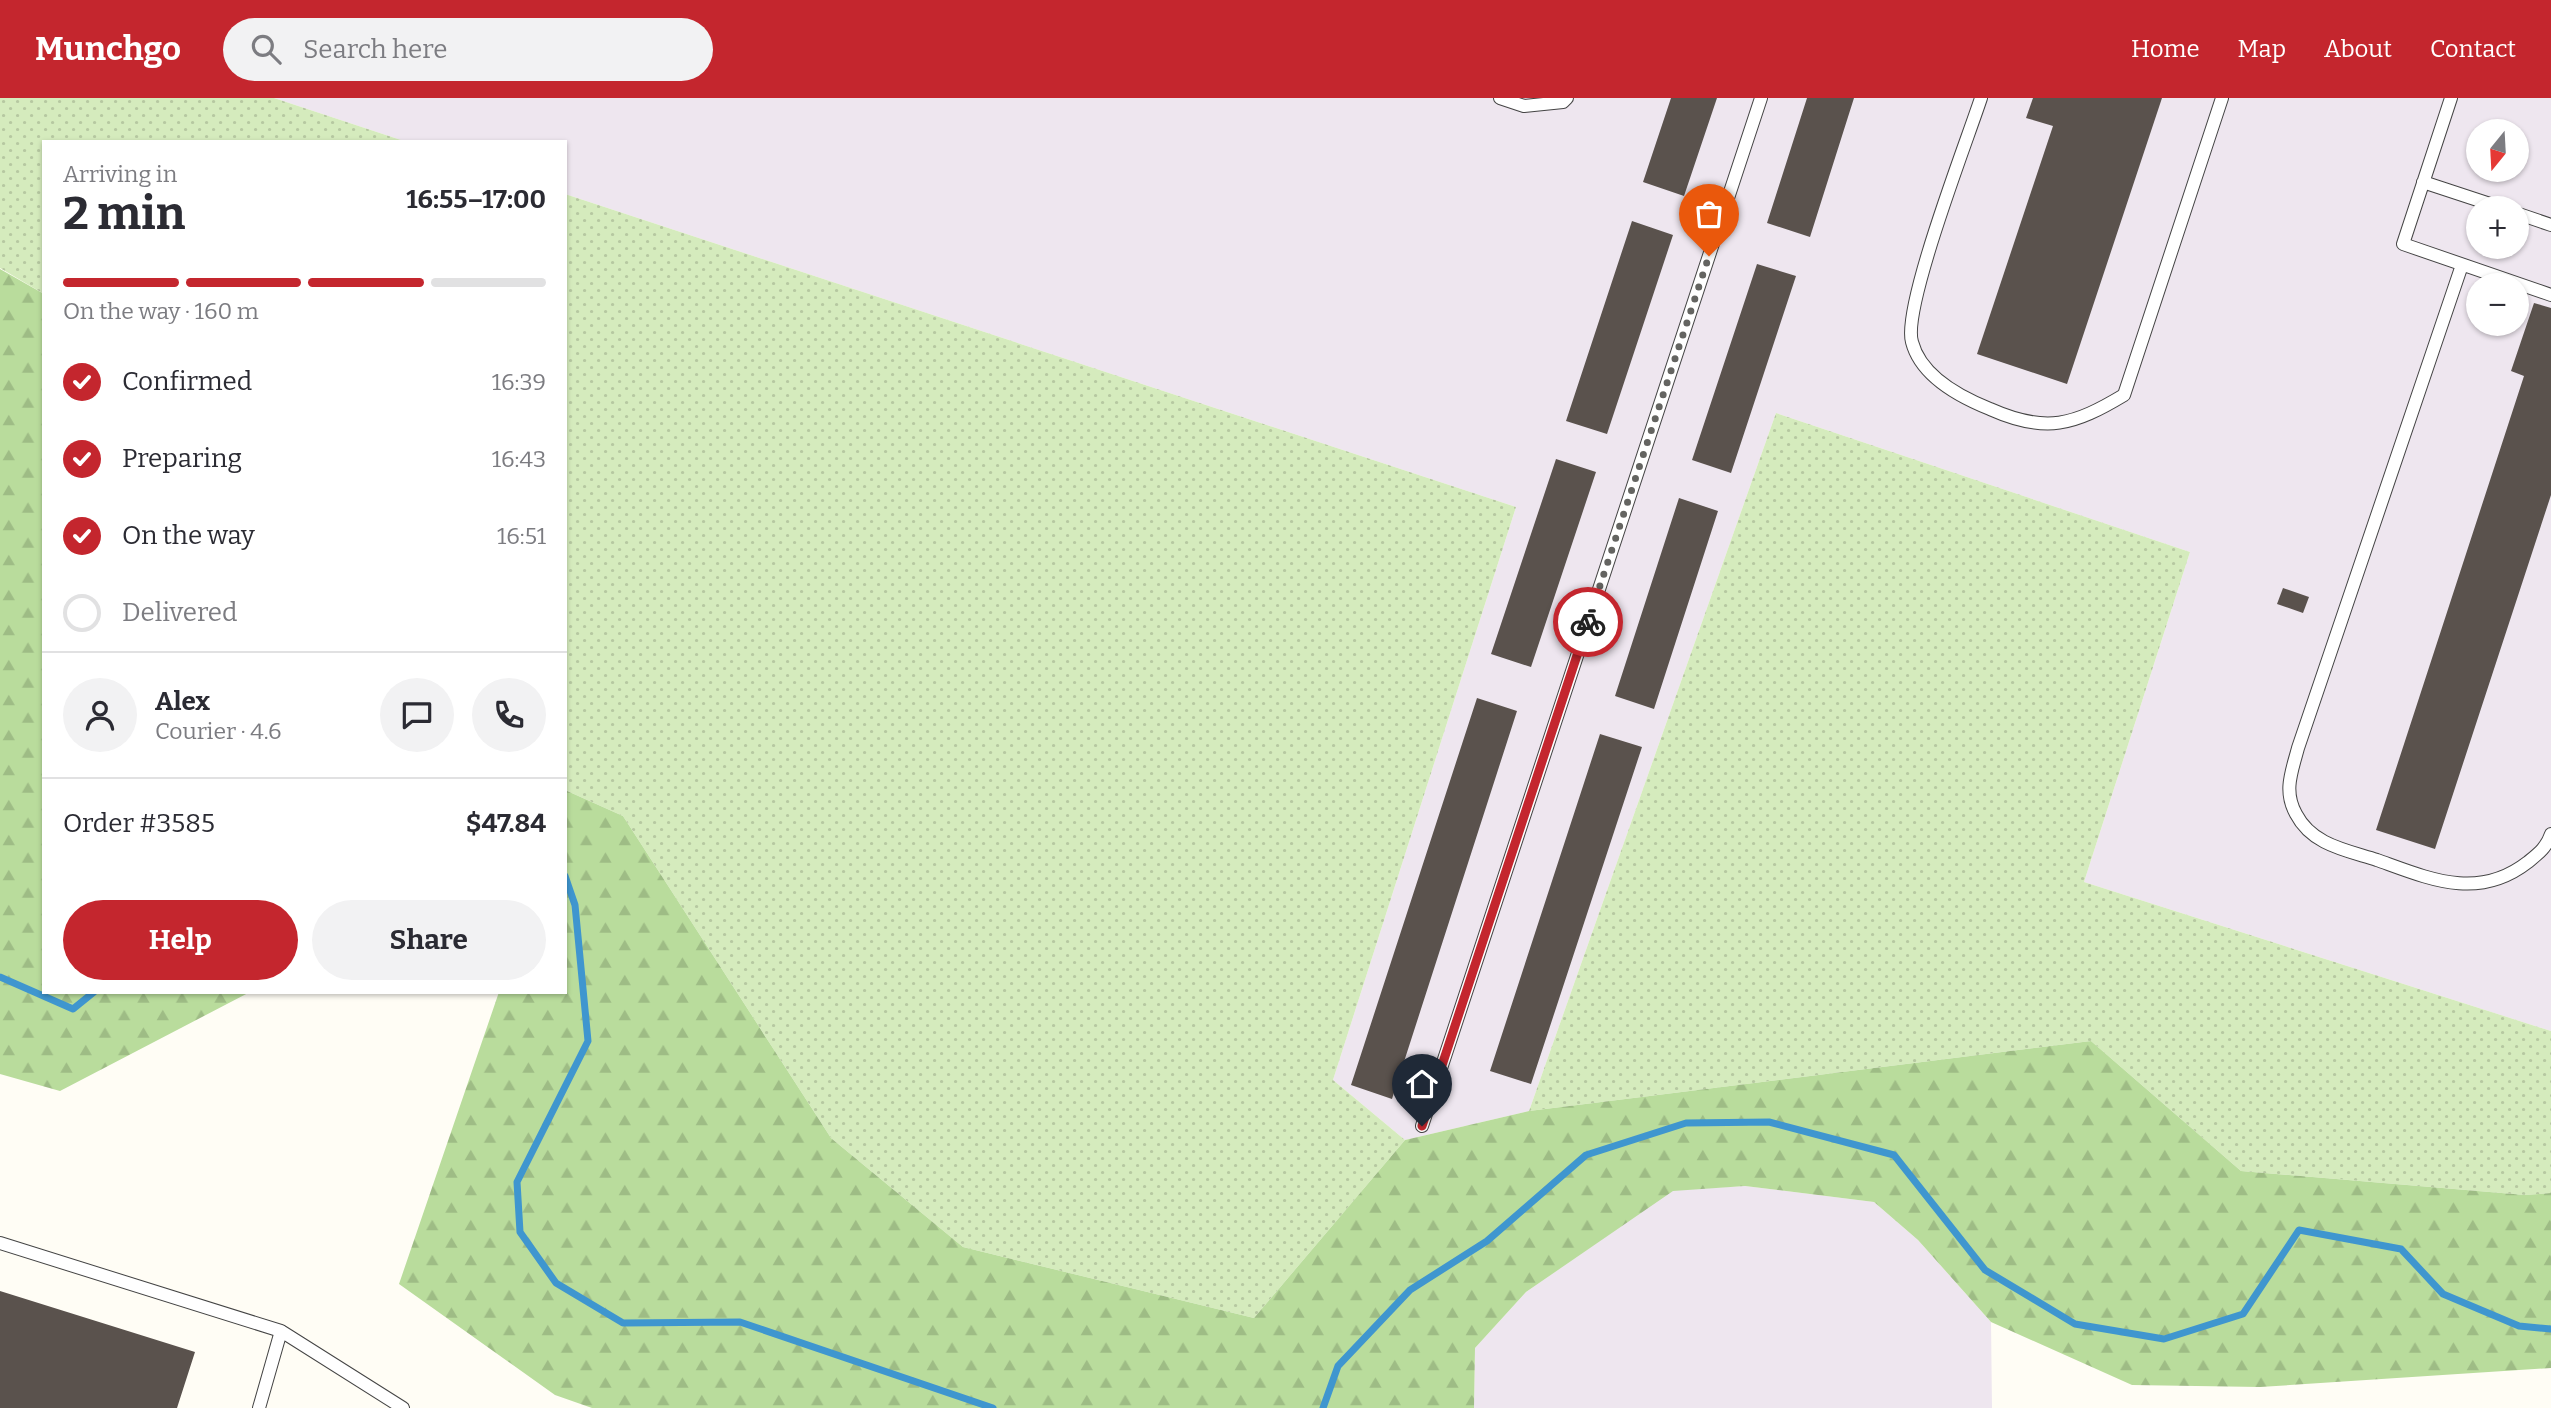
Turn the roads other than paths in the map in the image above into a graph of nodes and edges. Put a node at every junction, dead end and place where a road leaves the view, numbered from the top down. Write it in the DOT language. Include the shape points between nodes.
graph roads {
  1 [pos="1500,98"];
  2 [pos="1567,98"];
  3 [pos="1761,98"];
  4 [pos="1981,98"];
  5 [pos="2222,98"];
  6 [pos="2451,98"];
  7 [pos="2423,182"];
  8 [pos="2466,196"];
  9 [pos="2529,217"];
  10 [pos="2551,225"];
  11 [pos="2462,265"];
  12 [pos="2551,295"];
  13 [pos="2551,834"];
  14 [pos="1422,1126"];
  15 [pos="0,1243"];
  16 [pos="281,1331"];
  17 [pos="259,1408"];
  18 [pos="403,1408"];
  1 -- 2 [label="lane" via="1524,106"];
  3 -- 14 [label="lane"];
  4 -- 5 [label="lane" via="1916,292 1911,341 1927,369 1960,397 2010,418 2060,424 2087,417 2124,395"];
  6 -- 7 [label="lane"];
  7 -- 8 [label="lane"];
  7 -- 11 [label="lane" via="2403,244"];
  9 -- 10 [label="lane"];
  11 -- 12 [label="lane"];
  11 -- 13 [label="lane" via="2287,787 2295,814 2314,839 2444,883 2482,884 2514,873 2546,847"];
  15 -- 16 [label="lane"];
  16 -- 17 [label="lane"];
  16 -- 18 [label="lane"];
}
